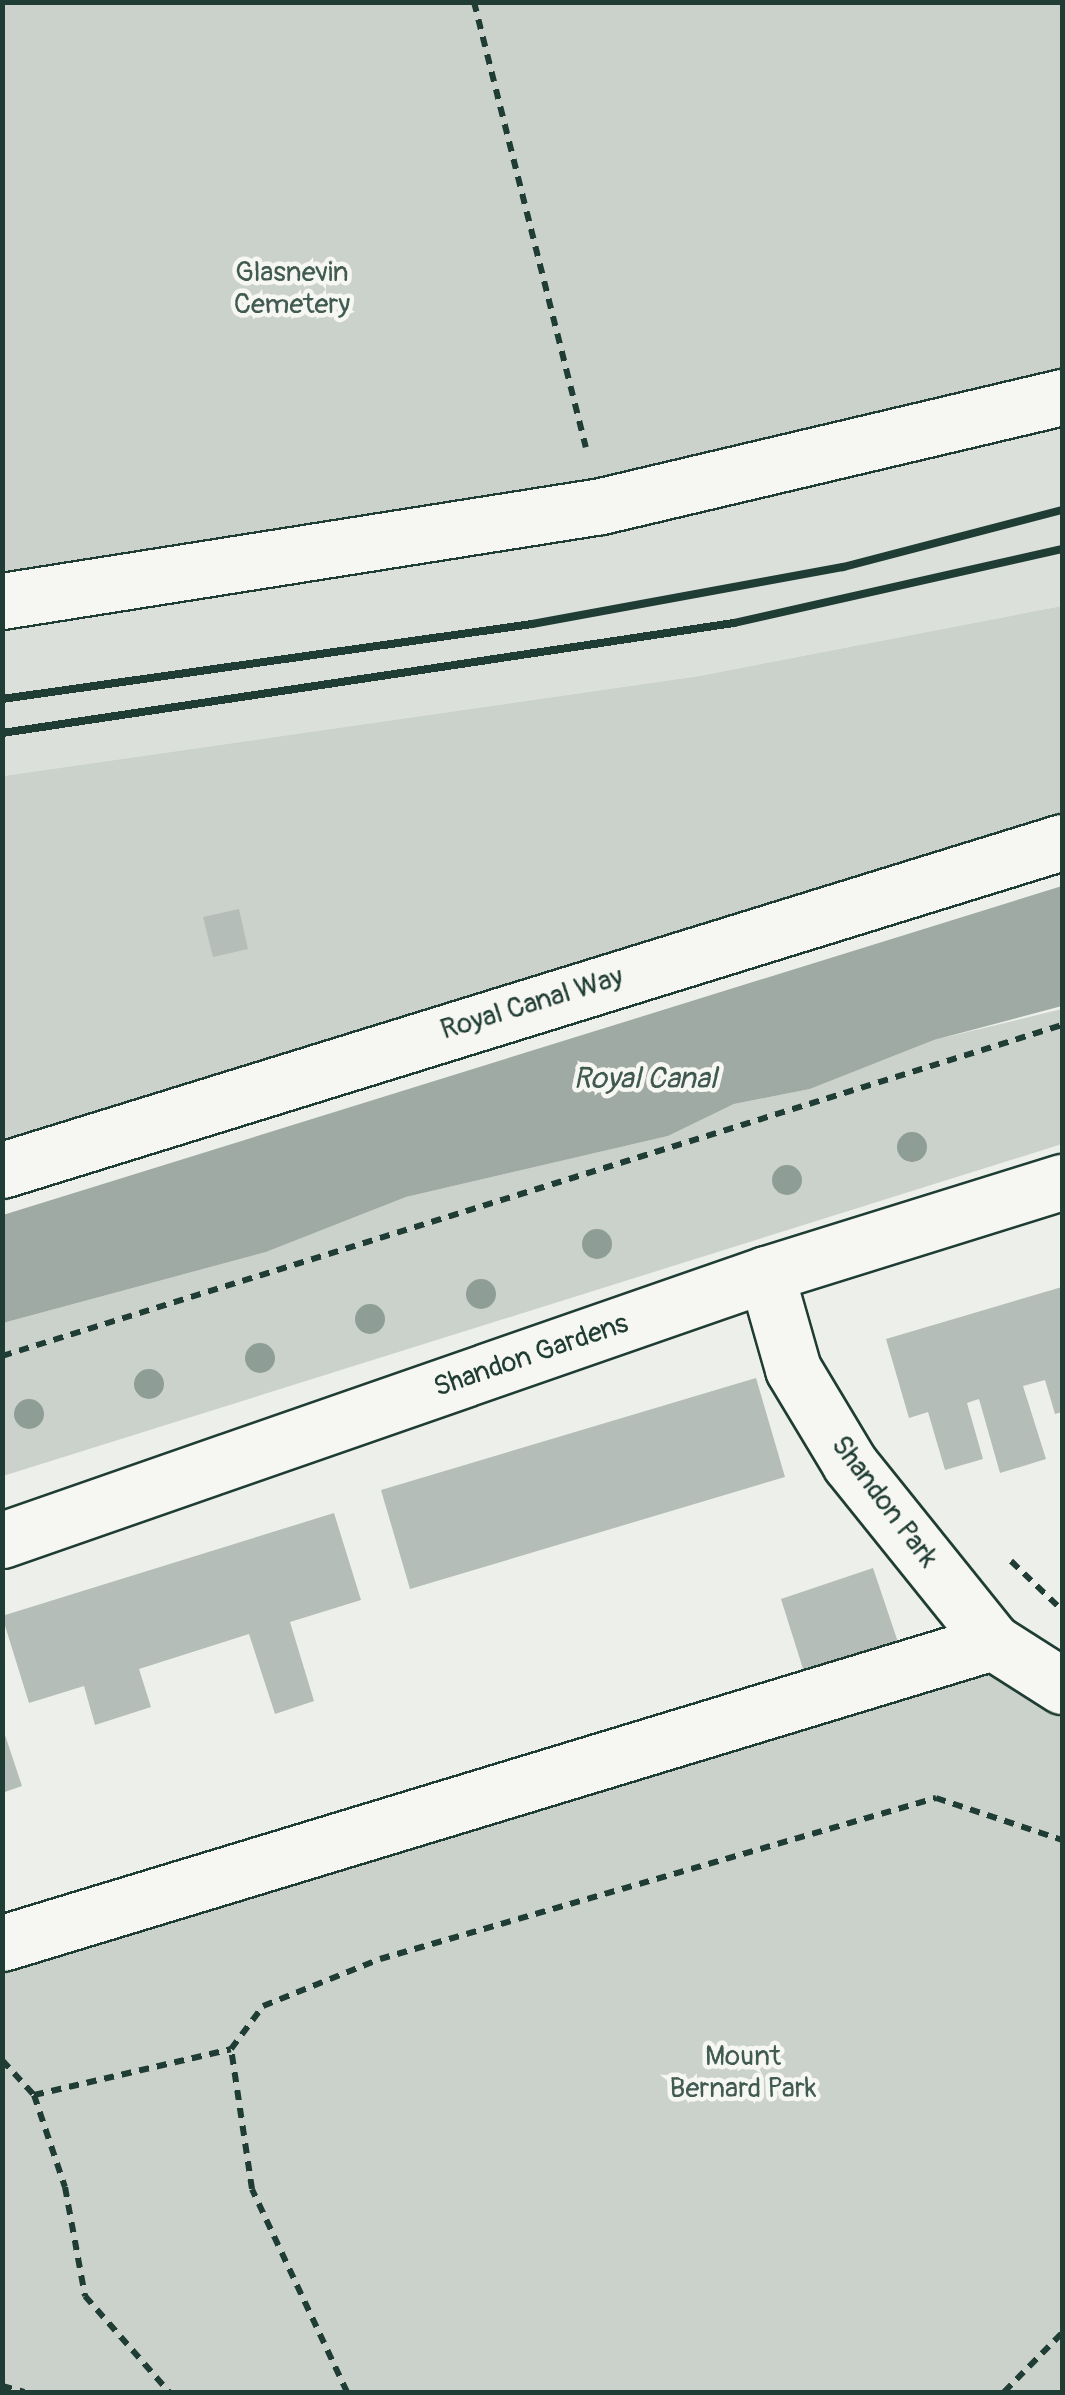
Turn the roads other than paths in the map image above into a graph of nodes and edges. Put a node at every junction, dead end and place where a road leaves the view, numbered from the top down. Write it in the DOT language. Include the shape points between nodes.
graph roads {
  1 [pos="1062,396"];
  2 [pos="2,601"];
  3 [pos="1062,842"];
  4 [pos="2,1170"];
  5 [pos="1062,1182"];
  6 [pos="766,1274"];
  7 [pos="2,1540"];
  8 [pos="994,1642"];
  9 [pos="1062,1686"];
  10 [pos="2,1943"];
  1 -- 2 [label="street" via="602,506"];
  3 -- 4 [label="street, Royal Canal Way"];
  5 -- 6 [label="street, Shandon Gardens"];
  6 -- 7 [label="street, Shandon Gardens"];
  6 -- 8 [label="street, Shandon Park" via="793,1369 841,1448"];
  8 -- 9 [label="street, Shandon Park"];
  8 -- 10 [label="street"];
}
